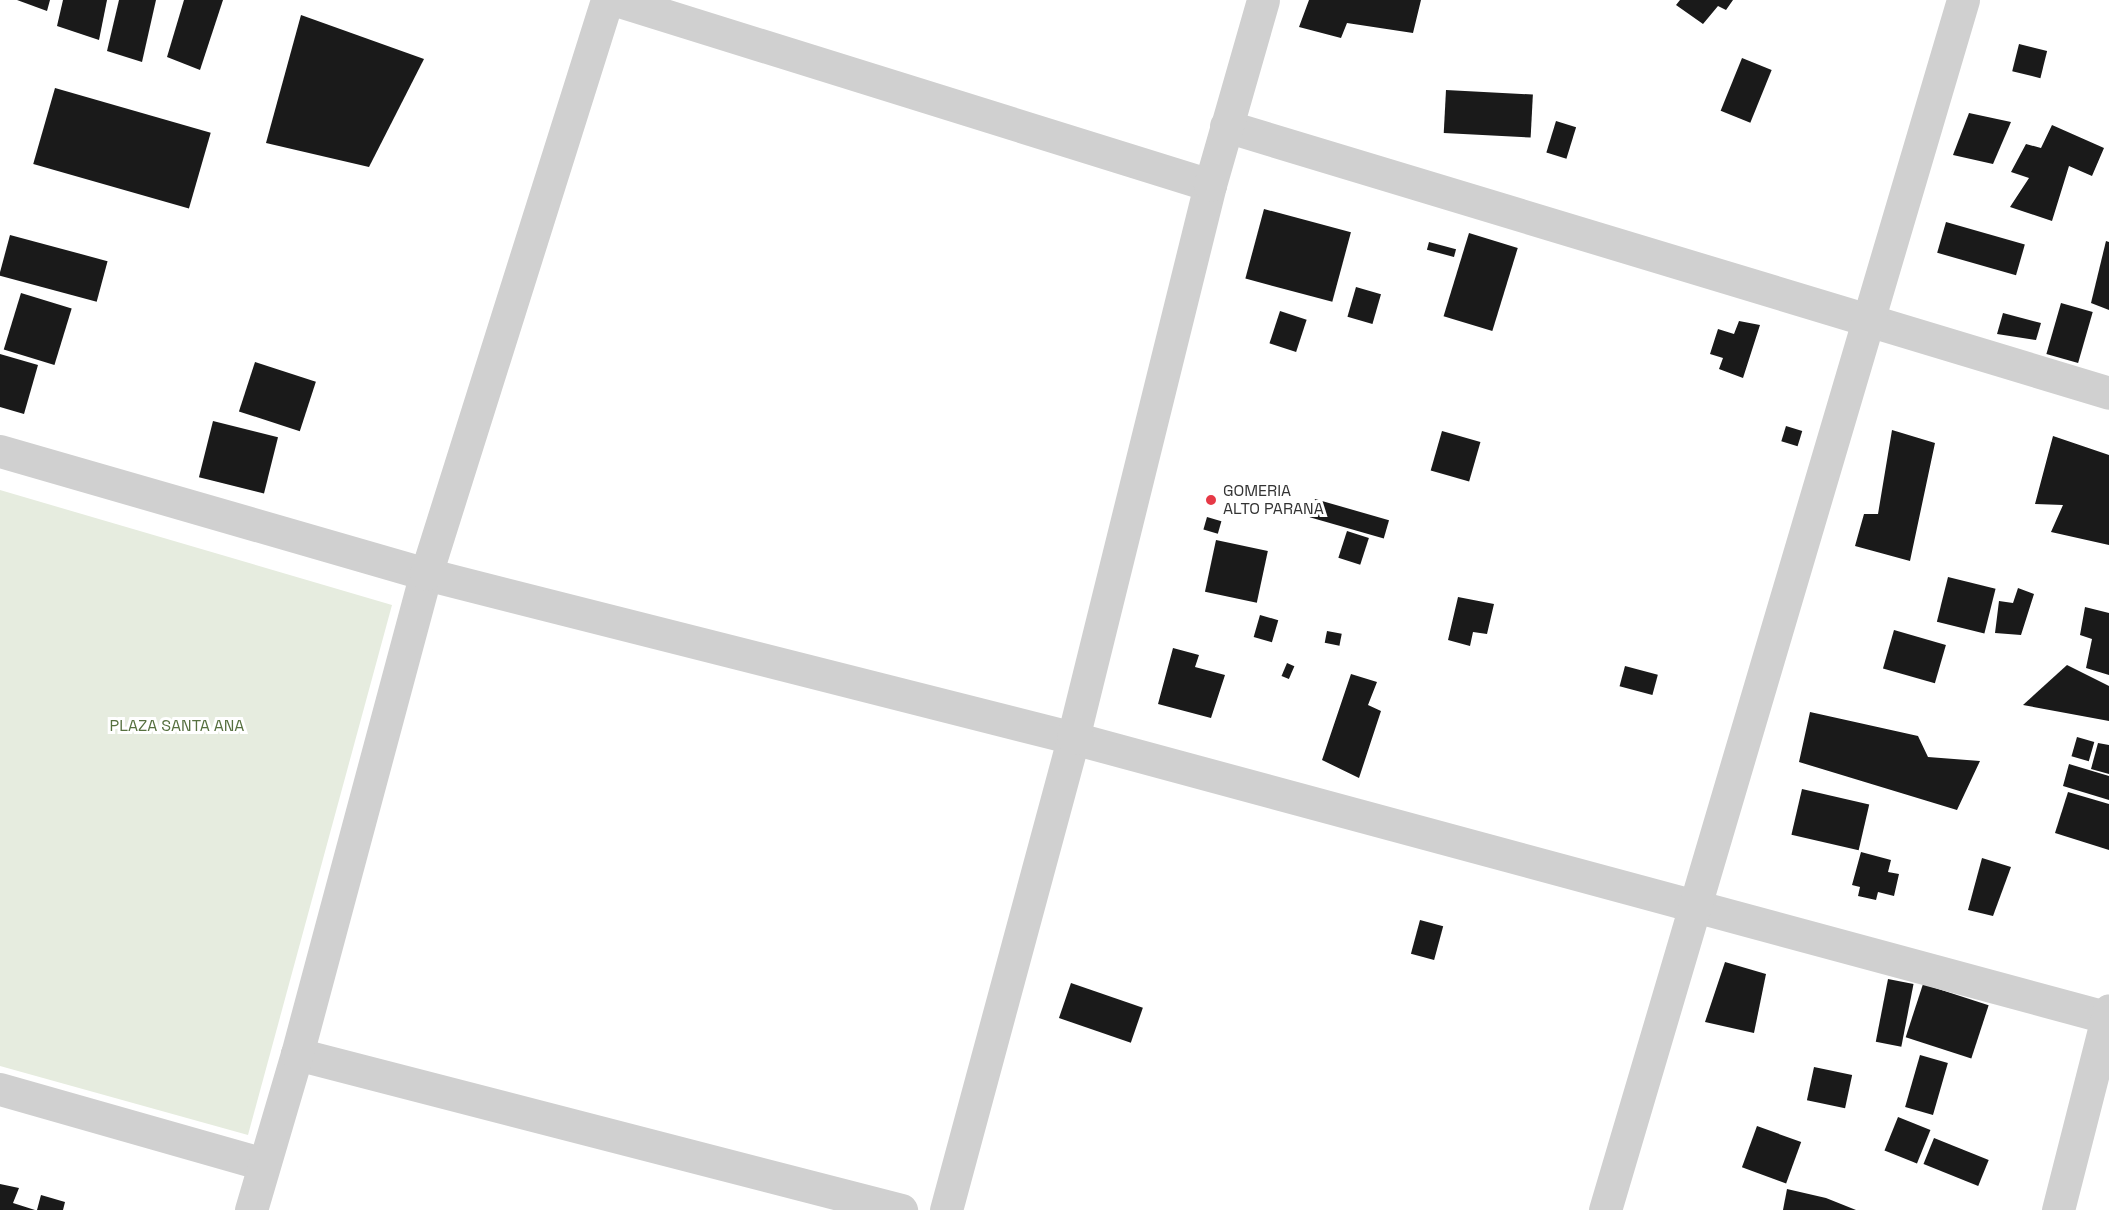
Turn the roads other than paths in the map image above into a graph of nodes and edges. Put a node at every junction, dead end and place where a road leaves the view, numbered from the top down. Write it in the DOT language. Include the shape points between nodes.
graph roads {
  1 [pos="607,0"];
  2 [pos="616,0"];
  3 [pos="1263,0"];
  4 [pos="1963,0"];
  5 [pos="1226,126"];
  6 [pos="1210,185"];
  7 [pos="1868,322"];
  8 [pos="2109,393"];
  9 [pos="0,451"];
  10 [pos="426,574"];
  11 [pos="1072,738"];
  12 [pos="1696,904"];
  13 [pos="2108,1015"];
  14 [pos="297,1054"];
  15 [pos="0,1089"];
  16 [pos="264,1164"];
  17 [pos="251,1210"];
  18 [pos="901,1210"];
  19 [pos="946,1210"];
  20 [pos="1605,1210"];
  21 [pos="2058,1210"];
  1 -- 10 [label="street"];
  2 -- 6 [label="street"];
  3 -- 5 [label="street"];
  4 -- 7 [label="street"];
  5 -- 6 [label="street"];
  5 -- 7 [label="street"];
  6 -- 11 [label="street"];
  7 -- 8 [label="street"];
  7 -- 12 [label="street"];
  9 -- 10 [label="street"];
  10 -- 11 [label="street"];
  10 -- 14 [label="street"];
  11 -- 12 [label="street"];
  11 -- 19 [label="street"];
  12 -- 13 [label="street"];
  12 -- 20 [label="street"];
  13 -- 21 [label="street"];
  14 -- 16 [label="street"];
  14 -- 18 [label="street"];
  15 -- 16 [label="street"];
  16 -- 17 [label="street"];
}
